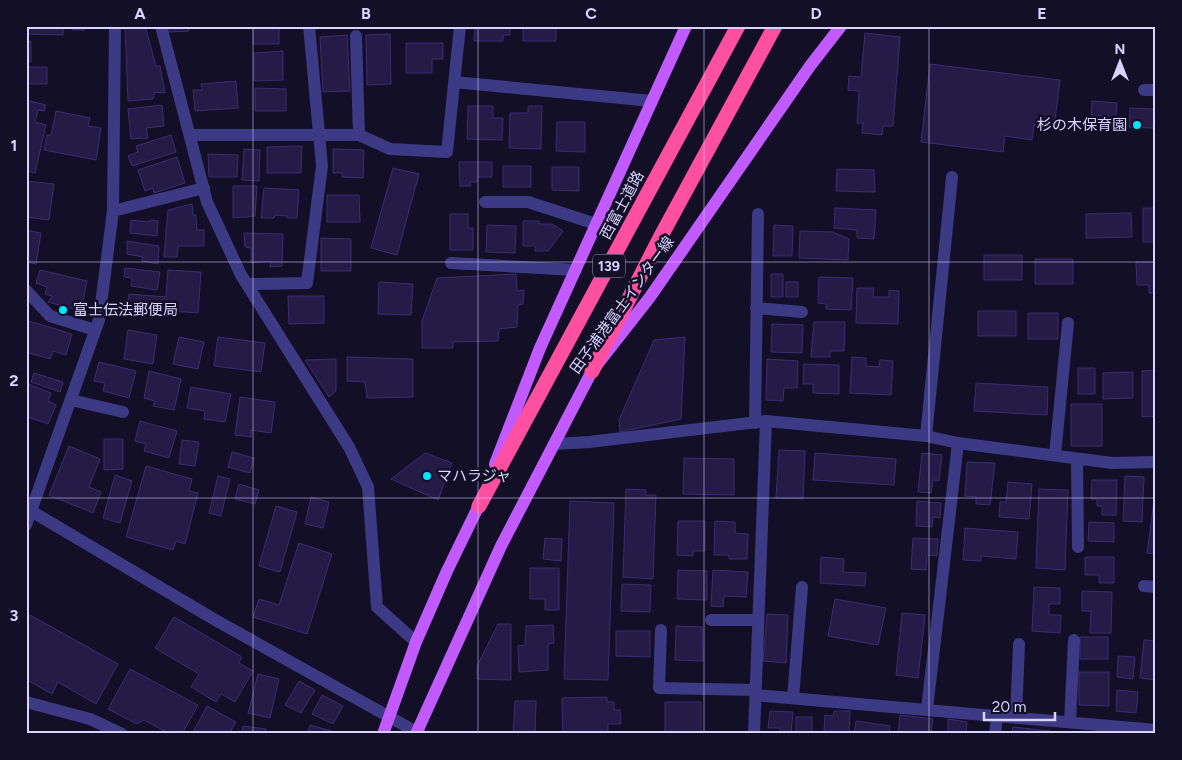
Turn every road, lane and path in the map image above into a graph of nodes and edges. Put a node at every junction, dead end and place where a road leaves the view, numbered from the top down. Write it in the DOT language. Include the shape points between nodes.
graph roads {
  1 [pos="115,26"];
  2 [pos="161,26"];
  3 [pos="310,26"];
  4 [pos="460,26"];
  5 [pos="686,26"];
  6 [pos="738,26"];
  7 [pos="775,26"];
  8 [pos="841,26"];
  9 [pos="356,36"];
  10 [pos="454,82"];
  11 [pos="652,100"];
  12 [pos="319,134"];
  13 [pos="190,135"];
  14 [pos="359,135"];
  15 [pos="952,177"];
  16 [pos="204,188"];
  17 [pos="485,202"];
  18 [pos="113,211"];
  19 [pos="758,214"];
  20 [pos="596,224"];
  21 [pos="452,263"];
  22 [pos="576,270"];
  23 [pos="247,284"];
  24 [pos="26,290"];
  25 [pos="756,308"];
  26 [pos="802,312"];
  27 [pos="1068,323"];
  28 [pos="95,330"];
  29 [pos="592,371"];
  30 [pos="71,400"];
  31 [pos="123,412"];
  32 [pos="760,422"];
  33 [pos="926,436"];
  34 [pos="958,443"];
  35 [pos="554,444"];
  36 [pos="1055,455"];
  37 [pos="1078,458"];
  38 [pos="1156,462"];
  39 [pos="479,506"];
  40 [pos="29,510"];
  41 [pos="26,525"];
  42 [pos="1078,547"];
  43 [pos="802,587"];
  44 [pos="711,620"];
  45 [pos="758,620"];
  46 [pos="661,630"];
  47 [pos="1074,640"];
  48 [pos="416,642"];
  49 [pos="1020,644"];
  50 [pos="755,692"];
  51 [pos="794,698"];
  52 [pos="26,702"];
  53 [pos="927,709"];
  54 [pos="388,717"];
  55 [pos="997,717"];
  56 [pos="1016,718"];
  57 [pos="1070,722"];
  58 [pos="1156,730"];
  59 [pos="418,733"];
  60 [pos="122,734"];
  61 [pos="383,734"];
  62 [pos="754,734"];
  63 [pos="995,734"];
  1 -- 18 [label="street"];
  2 -- 13 [label="street"];
  3 -- 12 [label="street"];
  4 -- 10 [label="street"];
  5 -- 11 [label="main road"];
  6 -- 39 [label="highway, 西富士道路 / 139"];
  7 -- 29 [label="highway, 139"];
  8 -- 29 [label="main road, 田子浦港富士インター線" via="650,297"];
  9 -- 14 [label="street"];
  10 -- 11 [label="street"];
  10 -- 14 [label="street" via="447,152 390,149"];
  11 -- 20 [label="main road"];
  12 -- 13 [label="street"];
  12 -- 14 [label="street"];
  12 -- 23 [label="street" via="322,166 307,283"];
  13 -- 16 [label="street"];
  15 -- 33 [label="street"];
  16 -- 18 [label="street"];
  16 -- 23 [label="street" via="207,202"];
  17 -- 20 [label="street" via="528,202"];
  18 -- 28 [label="street"];
  19 -- 25 [label="street"];
  20 -- 22 [label="main road"];
  21 -- 22 [label="street"];
  22 -- 39 [label="main road" via="540,348"];
  23 -- 48 [label="street" via="349,447 368,487 377,607"];
  24 -- 28 [label="street" via="50,316"];
  25 -- 26 [label="street"];
  25 -- 32 [label="street"];
  27 -- 36 [label="street"];
  28 -- 30 [label="street"];
  29 -- 35 [label="main road, 田子浦港富士インター線"];
  30 -- 31 [label="street"];
  30 -- 40 [label="street"];
  32 -- 33 [label="street"];
  32 -- 35 [label="street"];
  32 -- 45 [label="street"];
  33 -- 34 [label="street"];
  34 -- 36 [label="street"];
  34 -- 53 [label="street"];
  35 -- 59 [label="main road, 田子浦港富士インター線" via="501,546"];
  36 -- 37 [label="street"];
  37 -- 38 [label="street" via="1112,463"];
  37 -- 42 [label="street"];
  39 -- 48 [label="main road"];
  40 -- 41 [label="street"];
  40 -- 54 [label="street"];
  43 -- 51 [label="street"];
  44 -- 45 [label="street"];
  45 -- 50 [label="street"];
  46 -- 50 [label="street" via="659,688"];
  47 -- 57 [label="street"];
  48 -- 54 [label="main road"];
  49 -- 56 [label="street"];
  50 -- 51 [label="street"];
  50 -- 62 [label="street"];
  51 -- 53 [label="street"];
  52 -- 60 [label="street" via="90,719"];
  53 -- 55 [label="street"];
  54 -- 59 [label="street"];
  54 -- 61 [label="main road"];
  55 -- 56 [label="street"];
  55 -- 63 [label="street"];
  56 -- 57 [label="street"];
  57 -- 58 [label="street"];
}
